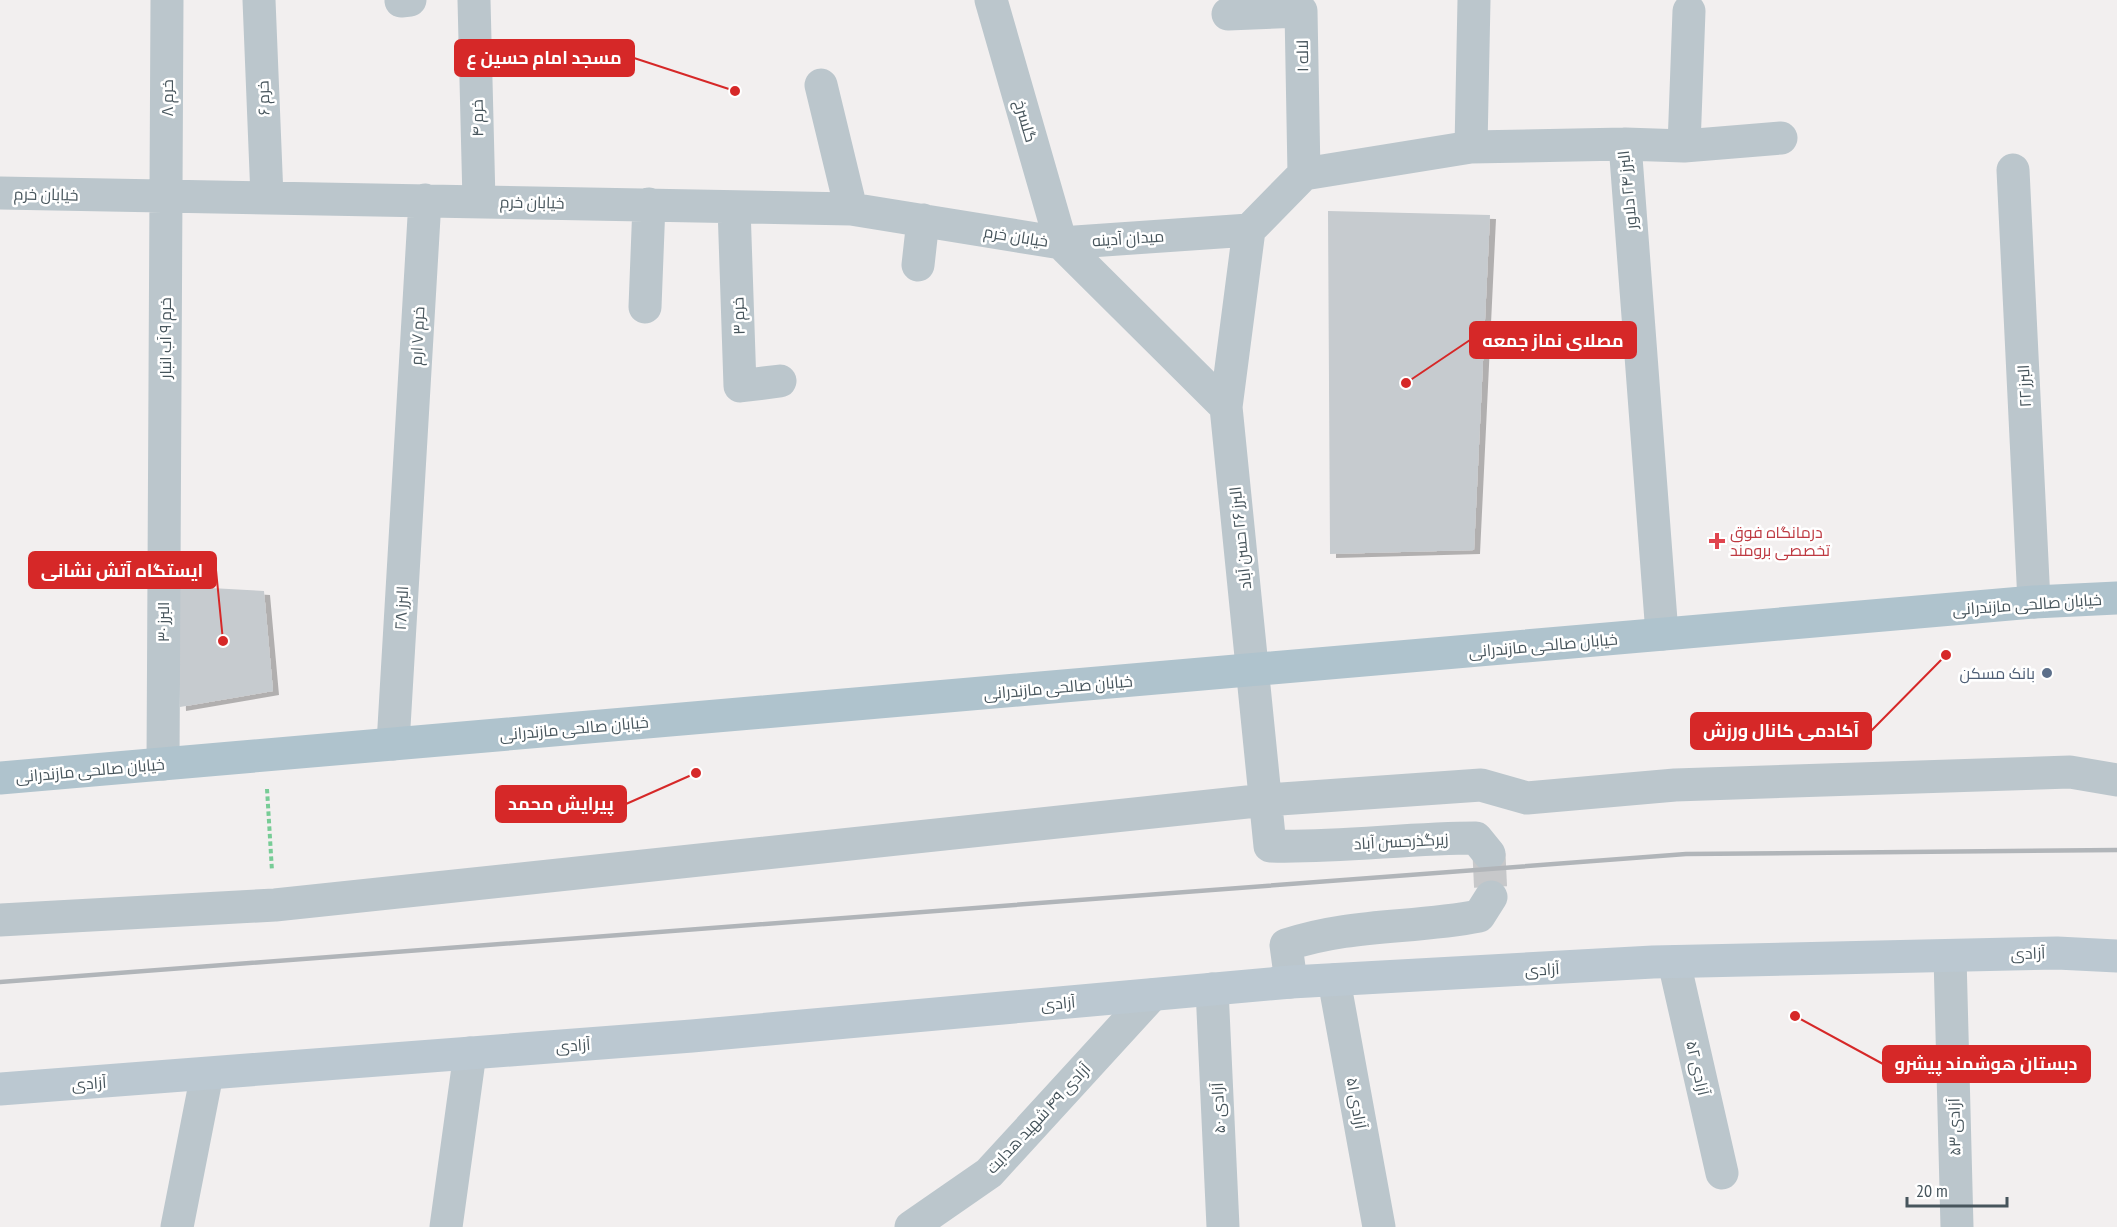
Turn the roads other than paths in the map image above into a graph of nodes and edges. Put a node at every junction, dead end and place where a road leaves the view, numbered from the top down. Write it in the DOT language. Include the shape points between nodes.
graph roads {
  1 [pos="167,0"];
  2 [pos="259,0"];
  3 [pos="474,0"];
  4 [pos="991,0"];
  5 [pos="1474,0"];
  6 [pos="1689,11"];
  7 [pos="1228,14"];
  8 [pos="821,85"];
  9 [pos="1781,138"];
  10 [pos="1625,144"];
  11 [pos="1684,146"];
  12 [pos="1471,147"];
  13 [pos="2013,170"];
  14 [pos="1304,174"];
  15 [pos="0,194"];
  16 [pos="166,196"];
  17 [pos="267,197"];
  18 [pos="425,200"];
  19 [pos="479,201"];
  20 [pos="649,204"];
  21 [pos="734,207"];
  22 [pos="851,209"];
  23 [pos="923,220"];
  24 [pos="1249,230"];
  25 [pos="1061,243"];
  26 [pos="918,265"];
  27 [pos="645,307"];
  28 [pos="780,381"];
  29 [pos="1226,407"];
  30 [pos="409,472"];
  31 [pos="164,480"];
  32 [pos="2117,598"];
  33 [pos="2034,602"];
  34 [pos="1662,634"];
  35 [pos="1254,670"];
  36 [pos="393,744"];
  37 [pos="163,764"];
  38 [pos="0,777"];
  39 [pos="2117,780"];
  40 [pos="1266,800"];
  41 [pos="1305,847"];
  42 [pos="1489,854"];
  43 [pos="1491,897"];
  44 [pos="0,920"];
  45 [pos="1950,956"];
  46 [pos="2117,956"];
  47 [pos="1674,962"];
  48 [pos="1334,980"];
  49 [pos="1291,982"];
  50 [pos="1212,989"];
  51 [pos="1152,995"];
  52 [pos="470,1053"];
  53 [pos="207,1074"];
  54 [pos="0,1089"];
  55 [pos="1722,1173"];
  56 [pos="177,1227"];
  57 [pos="446,1227"];
  58 [pos="911,1227"];
  59 [pos="1224,1227"];
  60 [pos="1379,1227"];
  61 [pos="1957,1227"];
  1 -- 16 [label="street, خرم ۸"];
  2 -- 17 [label="street, خرم ۶"];
  3 -- 19 [label="street, خرم ۴"];
  4 -- 25 [label="street, گلسرخ"];
  5 -- 12 [label="street"];
  6 -- 11 [label="street"];
  7 -- 14 [label="street, لاله ۱" via="1301,11"];
  8 -- 22 [label="street"];
  9 -- 11 [label="street"];
  10 -- 11 [label="street"];
  10 -- 12 [label="street, البرز ۲۴ دلاور"];
  10 -- 34 [label="street, البرز ۲۴ دلاور"];
  12 -- 14 [label="street, البرز ۲۴ دلاور"];
  13 -- 33 [label="street, البرز ۲۲"];
  14 -- 24 [label="street"];
  15 -- 16 [label="street, خیابان خرم"];
  16 -- 17 [label="street, خیابان خرم"];
  16 -- 31 [label="street, خرم ۹ آب انبار"];
  17 -- 18 [label="street, خیابان خرم"];
  18 -- 19 [label="street, خیابان خرم"];
  18 -- 30 [label="street, خرم ۷ ارم"];
  19 -- 20 [label="street, خیابان خرم"];
  20 -- 21 [label="street, خیابان خرم"];
  20 -- 27 [label="street"];
  21 -- 22 [label="street, خیابان خرم"];
  21 -- 28 [label="street, خرم ۳" via="740,386"];
  22 -- 23 [label="street, خیابان خرم"];
  23 -- 25 [label="street, خیابان خرم"];
  23 -- 26 [label="street"];
  24 -- 25 [label="street, میدان آدینه"];
  24 -- 29 [label="street"];
  25 -- 29 [label="street, میدان آدینه"];
  29 -- 35 [label="street, البرز ۲۶ حسن آباد"];
  30 -- 36 [label="street, البرز ۲۸"];
  31 -- 37 [label="street, البرز ۳۰"];
  32 -- 33 [label="main road, خیابان صالحی مازندرانی"];
  33 -- 34 [label="main road, خیابان صالحی مازندرانی"];
  34 -- 35 [label="main road, خیابان صالحی مازندرانی"];
  35 -- 36 [label="main road, خیابان صالحی مازندرانی"];
  35 -- 40 [label="street, البرز ۲۶ حسن آباد"];
  36 -- 37 [label="main road, خیابان صالحی مازندرانی"];
  37 -- 38 [label="main road, خیابان صالحی مازندرانی"];
  39 -- 40 [label="street" via="2070,772 1676,785 1527,798 1481,785"];
  40 -- 41 [label="street, البرز ۲۶ حسن آباد" via="1270,846"];
  40 -- 44 [label="street" via="275,905"];
  41 -- 42 [label="street, زیرگذرحسن آباد" via="1476,838"];
  43 -- 49 [label="street" via="1479,916 1450,922 1364,927 1320,934 1286,945"];
  45 -- 46 [label="main road, آزادی"];
  45 -- 47 [label="main road, آزادی"];
  45 -- 61 [label="street, آزادی ۵۳"];
  47 -- 48 [label="main road, آزادی"];
  47 -- 55 [label="street, آزادی ۵۲"];
  48 -- 49 [label="main road, آزادی"];
  48 -- 60 [label="street, آزادی ۵۱"];
  49 -- 50 [label="main road, آزادی"];
  50 -- 51 [label="main road, آزادی"];
  50 -- 59 [label="street, آزادی ۵۰"];
  51 -- 52 [label="main road, آزادی"];
  51 -- 58 [label="street, آزادی ۴۹ شهید هدایت" via="989,1173"];
  52 -- 53 [label="main road, آزادی"];
  52 -- 57 [label="street"];
  53 -- 54 [label="main road, آزادی"];
  53 -- 56 [label="street"];
}
